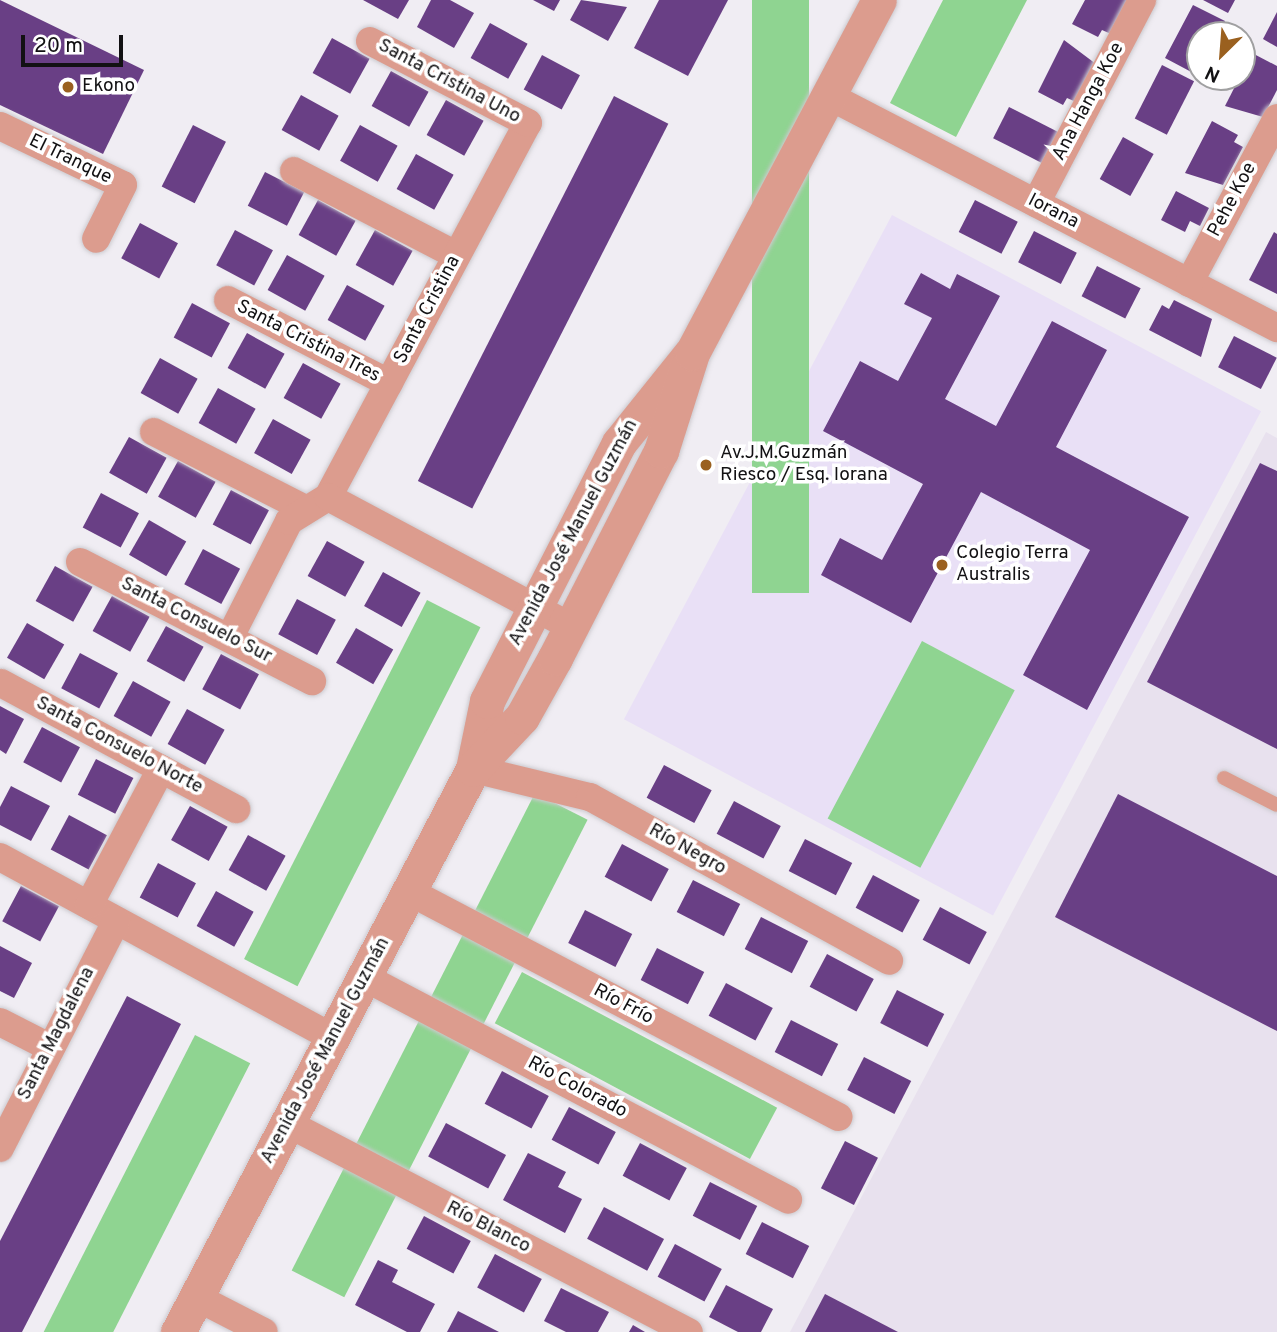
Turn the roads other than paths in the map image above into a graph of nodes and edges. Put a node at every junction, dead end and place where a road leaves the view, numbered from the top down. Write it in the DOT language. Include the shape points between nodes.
graph roads {
  1 [pos="879,0"];
  2 [pos="1142,0"];
  3 [pos="370,41"];
  4 [pos="829,96"];
  5 [pos="1277,118"];
  6 [pos="528,123"];
  7 [pos="0,126"];
  8 [pos="294,171"];
  9 [pos="1036,203"];
  10 [pos="96,239"];
  11 [pos="456,256"];
  12 [pos="1189,283"];
  13 [pos="228,300"];
  14 [pos="1277,328"];
  15 [pos="692,353"];
  16 [pos="389,383"];
  17 [pos="154,432"];
  18 [pos="317,503"];
  19 [pos="79,562"];
  20 [pos="534,607"];
  21 [pos="571,627"];
  22 [pos="230,637"];
  23 [pos="312,681"];
  24 [pos="1,683"];
  25 [pos="161,769"];
  26 [pos="473,769"];
  27 [pos="1224,778"];
  28 [pos="1277,805"];
  29 [pos="236,809"];
  30 [pos="0,857"];
  31 [pos="410,892"];
  32 [pos="89,905"];
  33 [pos="116,920"];
  34 [pos="889,961"];
  35 [pos="364,977"];
  36 [pos="0,1022"];
  37 [pos="332,1037"];
  38 [pos="49,1047"];
  39 [pos="838,1117"];
  40 [pos="287,1124"];
  41 [pos="0,1148"];
  42 [pos="788,1200"];
  43 [pos="196,1297"];
  44 [pos="178,1332"];
  45 [pos="264,1332"];
  46 [pos="689,1332"];
  1 -- 4 [label="street, Avenida José Manuel Guzmán"];
  2 -- 9 [label="street, Ana Hanga Koe"];
  3 -- 6 [label="street, Santa Cristina Uno"];
  4 -- 9 [label="street, Iorana"];
  4 -- 15 [label="street, Avenida José Manuel Guzmán"];
  5 -- 12 [label="street, Pehe Koe"];
  6 -- 11 [label="street, Santa Cristina"];
  7 -- 10 [label="street, El Tranque" via="123,186"];
  8 -- 11 [label="street"];
  9 -- 12 [label="street, Iorana"];
  11 -- 16 [label="street, Santa Cristina"];
  12 -- 14 [label="street, Iorana"];
  13 -- 16 [label="street, Santa Cristina Tres"];
  15 -- 20 [label="street, Avenida José Manuel Guzmán" via="629,427"];
  15 -- 21 [label="street, Avenida José Manuel Guzmán" via="661,451"];
  16 -- 18 [label="street, Santa Cristina"];
  17 -- 18 [label="street"];
  18 -- 20 [label="street"];
  18 -- 22 [label="street, Santa Cristina" via="289,522"];
  19 -- 22 [label="street, Santa Consuelo Sur"];
  20 -- 21 [label="street"];
  20 -- 26 [label="street, Avenida José Manuel Guzmán" via="487,701"];
  21 -- 26 [label="street, Avenida José Manuel Guzmán" via="522,717"];
  22 -- 23 [label="street, Santa Consuelo Sur"];
  24 -- 25 [label="street, Santa Consuelo Norte"];
  25 -- 29 [label="street, Santa Consuelo Norte"];
  25 -- 32 [label="street"];
  26 -- 31 [label="street, Avenida José Manuel Guzmán"];
  26 -- 34 [label="street, Río Negro" via="590,797"];
  27 -- 28 [label="lane"];
  30 -- 32 [label="street"];
  31 -- 35 [label="street, Avenida José Manuel Guzmán"];
  31 -- 39 [label="street, Río Frío"];
  32 -- 33 [label="street"];
  33 -- 37 [label="street"];
  33 -- 38 [label="street, Santa Magdalena"];
  35 -- 37 [label="street, Avenida José Manuel Guzmán"];
  35 -- 42 [label="street, Río Colorado"];
  36 -- 38 [label="street"];
  37 -- 40 [label="street, Avenida José Manuel Guzmán"];
  38 -- 41 [label="street, Santa Magdalena"];
  40 -- 43 [label="street, Avenida José Manuel Guzmán"];
  40 -- 46 [label="street, Río Blanco"];
  43 -- 44 [label="street, Avenida José Manuel Guzmán"];
  43 -- 45 [label="street"];
}
